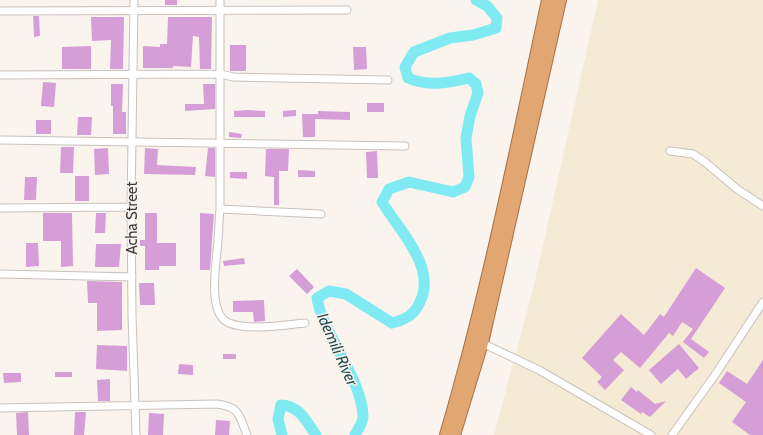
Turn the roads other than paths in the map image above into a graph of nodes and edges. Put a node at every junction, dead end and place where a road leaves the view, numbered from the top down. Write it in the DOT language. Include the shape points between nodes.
graph roads {
  1 [pos="134,0"];
  2 [pos="220,0"];
  3 [pos="548,0"];
  4 [pos="560,0"];
  5 [pos="347,10"];
  6 [pos="0,11"];
  7 [pos="134,11"];
  8 [pos="220,11"];
  9 [pos="133,74"];
  10 [pos="221,74"];
  11 [pos="0,75"];
  12 [pos="388,80"];
  13 [pos="0,140"];
  14 [pos="132,142"];
  15 [pos="221,144"];
  16 [pos="405,146"];
  17 [pos="670,151"];
  18 [pos="763,206"];
  19 [pos="131,207"];
  20 [pos="0,208"];
  21 [pos="220,209"];
  22 [pos="321,214"];
  23 [pos="0,274"];
  24 [pos="132,277"];
  25 [pos="763,302"];
  26 [pos="305,324"];
  27 [pos="482,343"];
  28 [pos="135,406"];
  29 [pos="0,408"];
  30 [pos="136,435"];
  31 [pos="247,435"];
  32 [pos="446,435"];
  33 [pos="454,435"];
  34 [pos="651,435"];
  35 [pos="672,435"];
  1 -- 7 [label="street, Acha Street"];
  2 -- 8 [label="street"];
  3 -- 32 [label="highway" via="501,222"];
  4 -- 27 [label="highway"];
  5 -- 8 [label="street"];
  6 -- 7 [label="street"];
  7 -- 8 [label="street"];
  7 -- 9 [label="street, Acha Street"];
  8 -- 10 [label="street"];
  9 -- 10 [label="street"];
  9 -- 11 [label="street"];
  9 -- 14 [label="street, Acha Street"];
  10 -- 12 [label="street" via="233,77"];
  10 -- 15 [label="street"];
  13 -- 14 [label="street"];
  14 -- 15 [label="street"];
  14 -- 19 [label="street, Acha Street"];
  15 -- 16 [label="street"];
  15 -- 21 [label="street"];
  17 -- 18 [label="street" via="693,154"];
  19 -- 20 [label="street"];
  19 -- 24 [label="street, Acha Street"];
  21 -- 22 [label="street"];
  21 -- 26 [label="street" via="215,294 221,316 228,322 251,326"];
  23 -- 24 [label="street"];
  24 -- 28 [label="street, Acha Street"];
  25 -- 35 [label="street"];
  27 -- 33 [label="highway"];
  27 -- 34 [label="street" via="539,370"];
  28 -- 29 [label="street"];
  28 -- 30 [label="street, Acha Street"];
  28 -- 31 [label="street" via="227,405 238,412"];
}
